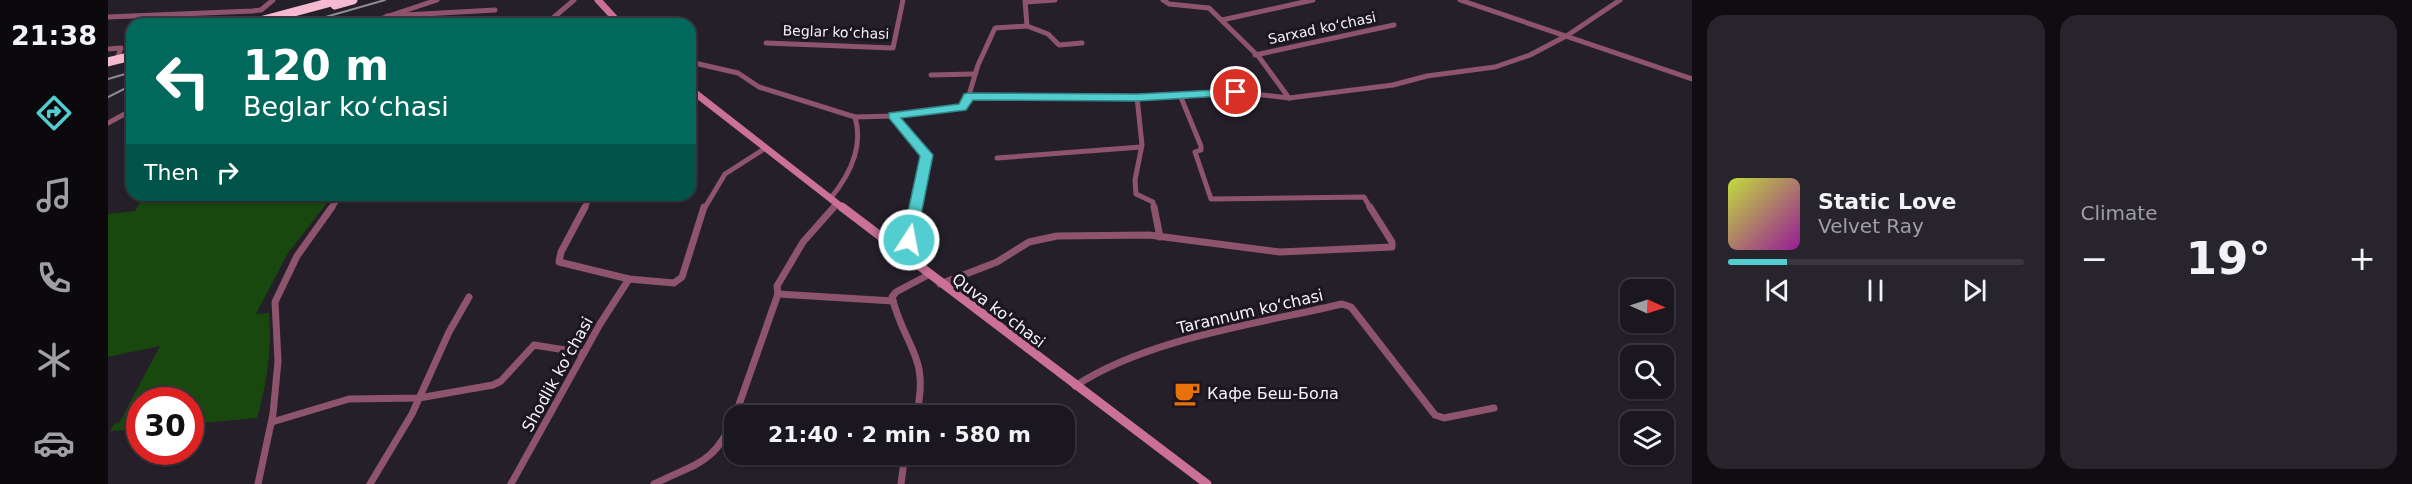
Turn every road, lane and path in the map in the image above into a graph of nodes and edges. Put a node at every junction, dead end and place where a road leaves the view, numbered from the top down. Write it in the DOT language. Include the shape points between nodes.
graph roads {
  1 [pos="273,0"];
  2 [pos="339,0"];
  3 [pos="353,0"];
  4 [pos="437,0"];
  5 [pos="574,0"];
  6 [pos="598,0"];
  7 [pos="903,0"];
  8 [pos="1055,0"];
  9 [pos="1163,0"];
  10 [pos="1313,0"];
  11 [pos="1460,0"];
  12 [pos="1620,0"];
  13 [pos="1026,1"];
  14 [pos="316,8"];
  15 [pos="495,10"];
  16 [pos="387,16"];
  17 [pos="108,17"];
  18 [pos="274,18"];
  19 [pos="284,18"];
  20 [pos="382,18"];
  21 [pos="553,18"];
  22 [pos="614,18"];
  23 [pos="1222,20"];
  24 [pos="1394,25"];
  25 [pos="1027,26"];
  26 [pos="1568,35"];
  27 [pos="765,43"];
  28 [pos="1082,43"];
  29 [pos="108,49"];
  30 [pos="1255,55"];
  31 [pos="126,59"];
  32 [pos="111,62"];
  33 [pos="696,63"];
  34 [pos="973,74"];
  35 [pos="931,75"];
  36 [pos="1692,80"];
  37 [pos="696,94"];
  38 [pos="1180,95"];
  39 [pos="968,97"];
  40 [pos="1137,98"];
  41 [pos="1289,98"];
  42 [pos="126,113"];
  43 [pos="893,116"];
  44 [pos="855,117"];
  45 [pos="108,123"];
  46 [pos="1141,147"];
  47 [pos="764,149"];
  48 [pos="997,158"];
  49 [pos="337,201"];
  50 [pos="589,201"];
  51 [pos="833,201"];
  52 [pos="1160,237"];
  53 [pos="905,256"];
  54 [pos="928,275"];
  55 [pos="629,279"];
  56 [pos="940,284"];
  57 [pos="778,294"];
  58 [pos="470,297"];
  59 [pos="893,302"];
  60 [pos="584,353"];
  61 [pos="1075,386"];
  62 [pos="419,398"];
  63 [pos="739,405"];
  64 [pos="919,405"];
  65 [pos="1494,408"];
  66 [pos="272,422"];
  67 [pos="724,442"];
  68 [pos="904,465"];
  69 [pos="258,484"];
  70 [pos="370,484"];
  71 [pos="511,484"];
  72 [pos="654,484"];
  73 [pos="901,484"];
  74 [pos="1205,484"];
  1 -- 17 [label="street" via="261,10"];
  2 -- 14 [label="highway"];
  3 -- 14 [label="highway"];
  4 -- 16 [label="street"];
  5 -- 21 [label="street"];
  6 -- 22 [label="main road"];
  7 -- 27 [label="street, Beglar koʻchasi" via="893,48"];
  8 -- 13 [label="street"];
  9 -- 23 [label="street" via="1206,7"];
  10 -- 23 [label="street"];
  11 -- 26 [label="street"];
  12 -- 26 [label="street"];
  13 -- 25 [label="street"];
  14 -- 18 [label="highway"];
  14 -- 19 [label="highway"];
  15 -- 16 [label="street"];
  16 -- 20 [label="street"];
  23 -- 30 [label="street"];
  24 -- 30 [label="street, Sarxad koʻchasi"];
  25 -- 28 [label="street" via="1048,34 1059,45"];
  25 -- 34 [label="street" via="996,27"];
  26 -- 36 [label="street"];
  26 -- 41 [label="street" via="1530,55 1495,67"];
  29 -- 32 [label="street" via="121,48"];
  30 -- 41 [label="street"];
  31 -- 32 [label="highway"];
  33 -- 44 [label="street" via="738,73 759,87"];
  34 -- 35 [label="street"];
  34 -- 39 [label="street"];
  37 -- 47 [label="main road, Quva ko'chasi"];
  38 -- 40 [label="street"];
  38 -- 41 [label="street" via="1236,92"];
  38 -- 52 [label="street" via="1201,146 1195,152 1211,199 1364,197 1392,247 1280,252"];
  39 -- 40 [label="street"];
  39 -- 43 [label="street" via="962,107"];
  40 -- 46 [label="street"];
  42 -- 45 [label="street"];
  43 -- 44 [label="street"];
  43 -- 53 [label="street" via="927,159"];
  44 -- 51 [label="street" via="854,153"];
  46 -- 48 [label="street"];
  46 -- 52 [label="street" via="1140,163 1134,174 1136,194 1153,202"];
  47 -- 51 [label="main road, Quva ko'chasi"];
  47 -- 55 [label="street" via="717,183 682,277 674,283 662,284"];
  49 -- 66 [label="street" via="297,256 275,302 278,361"];
  50 -- 55 [label="street" via="559,262"];
  51 -- 53 [label="main road, Quva ko'chasi"];
  51 -- 57 [label="street" via="777,286"];
  52 -- 56 [label="street" via="1057,236 1029,242 997,262"];
  53 -- 54 [label="main road, Quva ko'chasi"];
  54 -- 56 [label="main road, Quva ko'chasi"];
  54 -- 59 [label="street" via="896,292"];
  55 -- 60 [label="street, Shodlik koʻchasi"];
  56 -- 61 [label="main road, Quva ko'chasi"];
  57 -- 59 [label="street"];
  57 -- 63 [label="street"];
  58 -- 62 [label="street"];
  59 -- 64 [label="street" via="922,373"];
  60 -- 62 [label="street" via="534,345 497,383"];
  60 -- 71 [label="street, Shodlik koʻchasi"];
  61 -- 65 [label="street, Tarannum koʻchasi" via="1102,368 1153,348 1342,304 1351,308 1435,415 1444,418"];
  61 -- 74 [label="main road, Quva ko'chasi"];
  62 -- 66 [label="street" via="348,399"];
  62 -- 70 [label="street"];
  66 -- 69 [label="street"];
  67 -- 72 [label="street" via="715,456"];
  68 -- 73 [label="street"];
}
